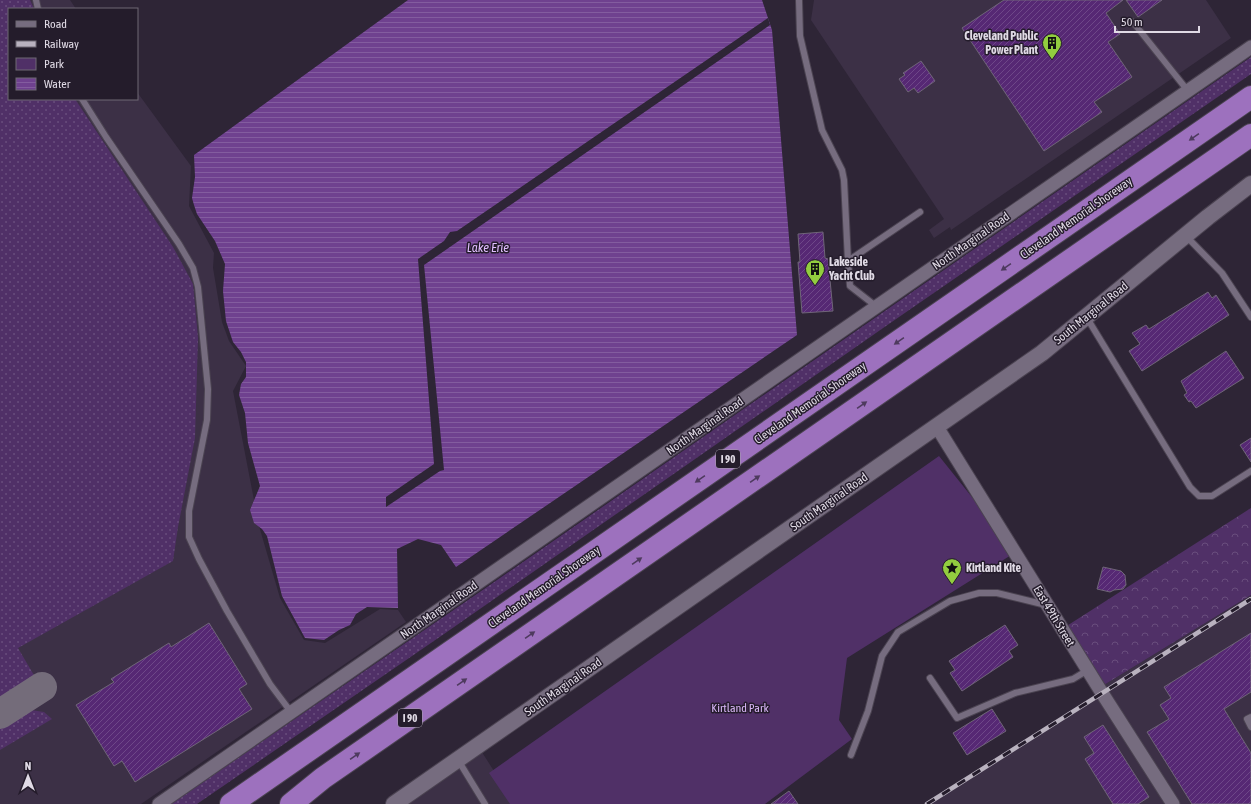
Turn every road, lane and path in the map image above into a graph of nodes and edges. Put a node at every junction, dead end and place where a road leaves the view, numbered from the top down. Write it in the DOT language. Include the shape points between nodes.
graph roads {
  1 [pos="799,0"];
  2 [pos="1133,22"];
  3 [pos="1251,47"];
  4 [pos="1188,91"];
  5 [pos="1251,97"];
  6 [pos="83,100"];
  7 [pos="1251,135"];
  8 [pos="1251,184"];
  9 [pos="920,212"];
  10 [pos="1186,236"];
  11 [pos="848,261"];
  12 [pos="877,307"];
  13 [pos="1086,317"];
  14 [pos="1251,317"];
  15 [pos="937,427"];
  16 [pos="1251,471"];
  17 [pos="1048,605"];
  18 [pos="1088,670"];
  19 [pos="930,678"];
  20 [pos="291,712"];
  21 [pos="1251,717"];
  22 [pos="1251,727"];
  23 [pos="851,755"];
  24 [pos="458,760"];
  25 [pos="323,778"];
  26 [pos="400,801"];
  27 [pos="159,804"];
  28 [pos="231,804"];
  29 [pos="285,804"];
  30 [pos="291,804"];
  31 [pos="485,804"];
  32 [pos="1173,804"];
  1 -- 11 [label="lane" via="800,36 822,130 842,170 844,180"];
  2 -- 4 [label="lane"];
  3 -- 4 [label="street, North Marginal Road"];
  4 -- 12 [label="street, North Marginal Road"];
  5 -- 28 [label="highway, Cleveland Memorial Shoreway / I 90, one-way"];
  6 -- 20 [label="lane" via="193,268 198,287 208,389 207,420 189,510 189,537 227,611 270,684"];
  25 -- 7 [label="highway, I 90, one-way"];
  8 -- 10 [label="street, South Marginal Road"];
  9 -- 11 [label="lane"];
  10 -- 13 [label="street, South Marginal Road"];
  10 -- 14 [label="lane" via="1222,273"];
  11 -- 12 [label="lane" via="850,286"];
  12 -- 20 [label="street, North Marginal Road"];
  13 -- 15 [label="street, South Marginal Road" via="1042,353"];
  13 -- 16 [label="lane" via="1190,487 1199,496 1212,496"];
  15 -- 17 [label="street, East 49th Street"];
  15 -- 24 [label="street, South Marginal Road"];
  17 -- 18 [label="street, East 49th Street"];
  17 -- 23 [label="lane" via="997,593 980,594 950,601 898,632 882,656 868,711"];
  18 -- 19 [label="lane" via="1073,679 1015,692 957,718"];
  18 -- 32 [label="street, East 49th Street"];
  20 -- 27 [label="street, North Marginal Road"];
  21 -- 22 [label="lane" via="1247,720"];
  24 -- 26 [label="street, South Marginal Road"];
  24 -- 31 [label="lane"];
  25 -- 29 [label="highway, I 90"];
  25 -- 30 [label="highway"];
}
